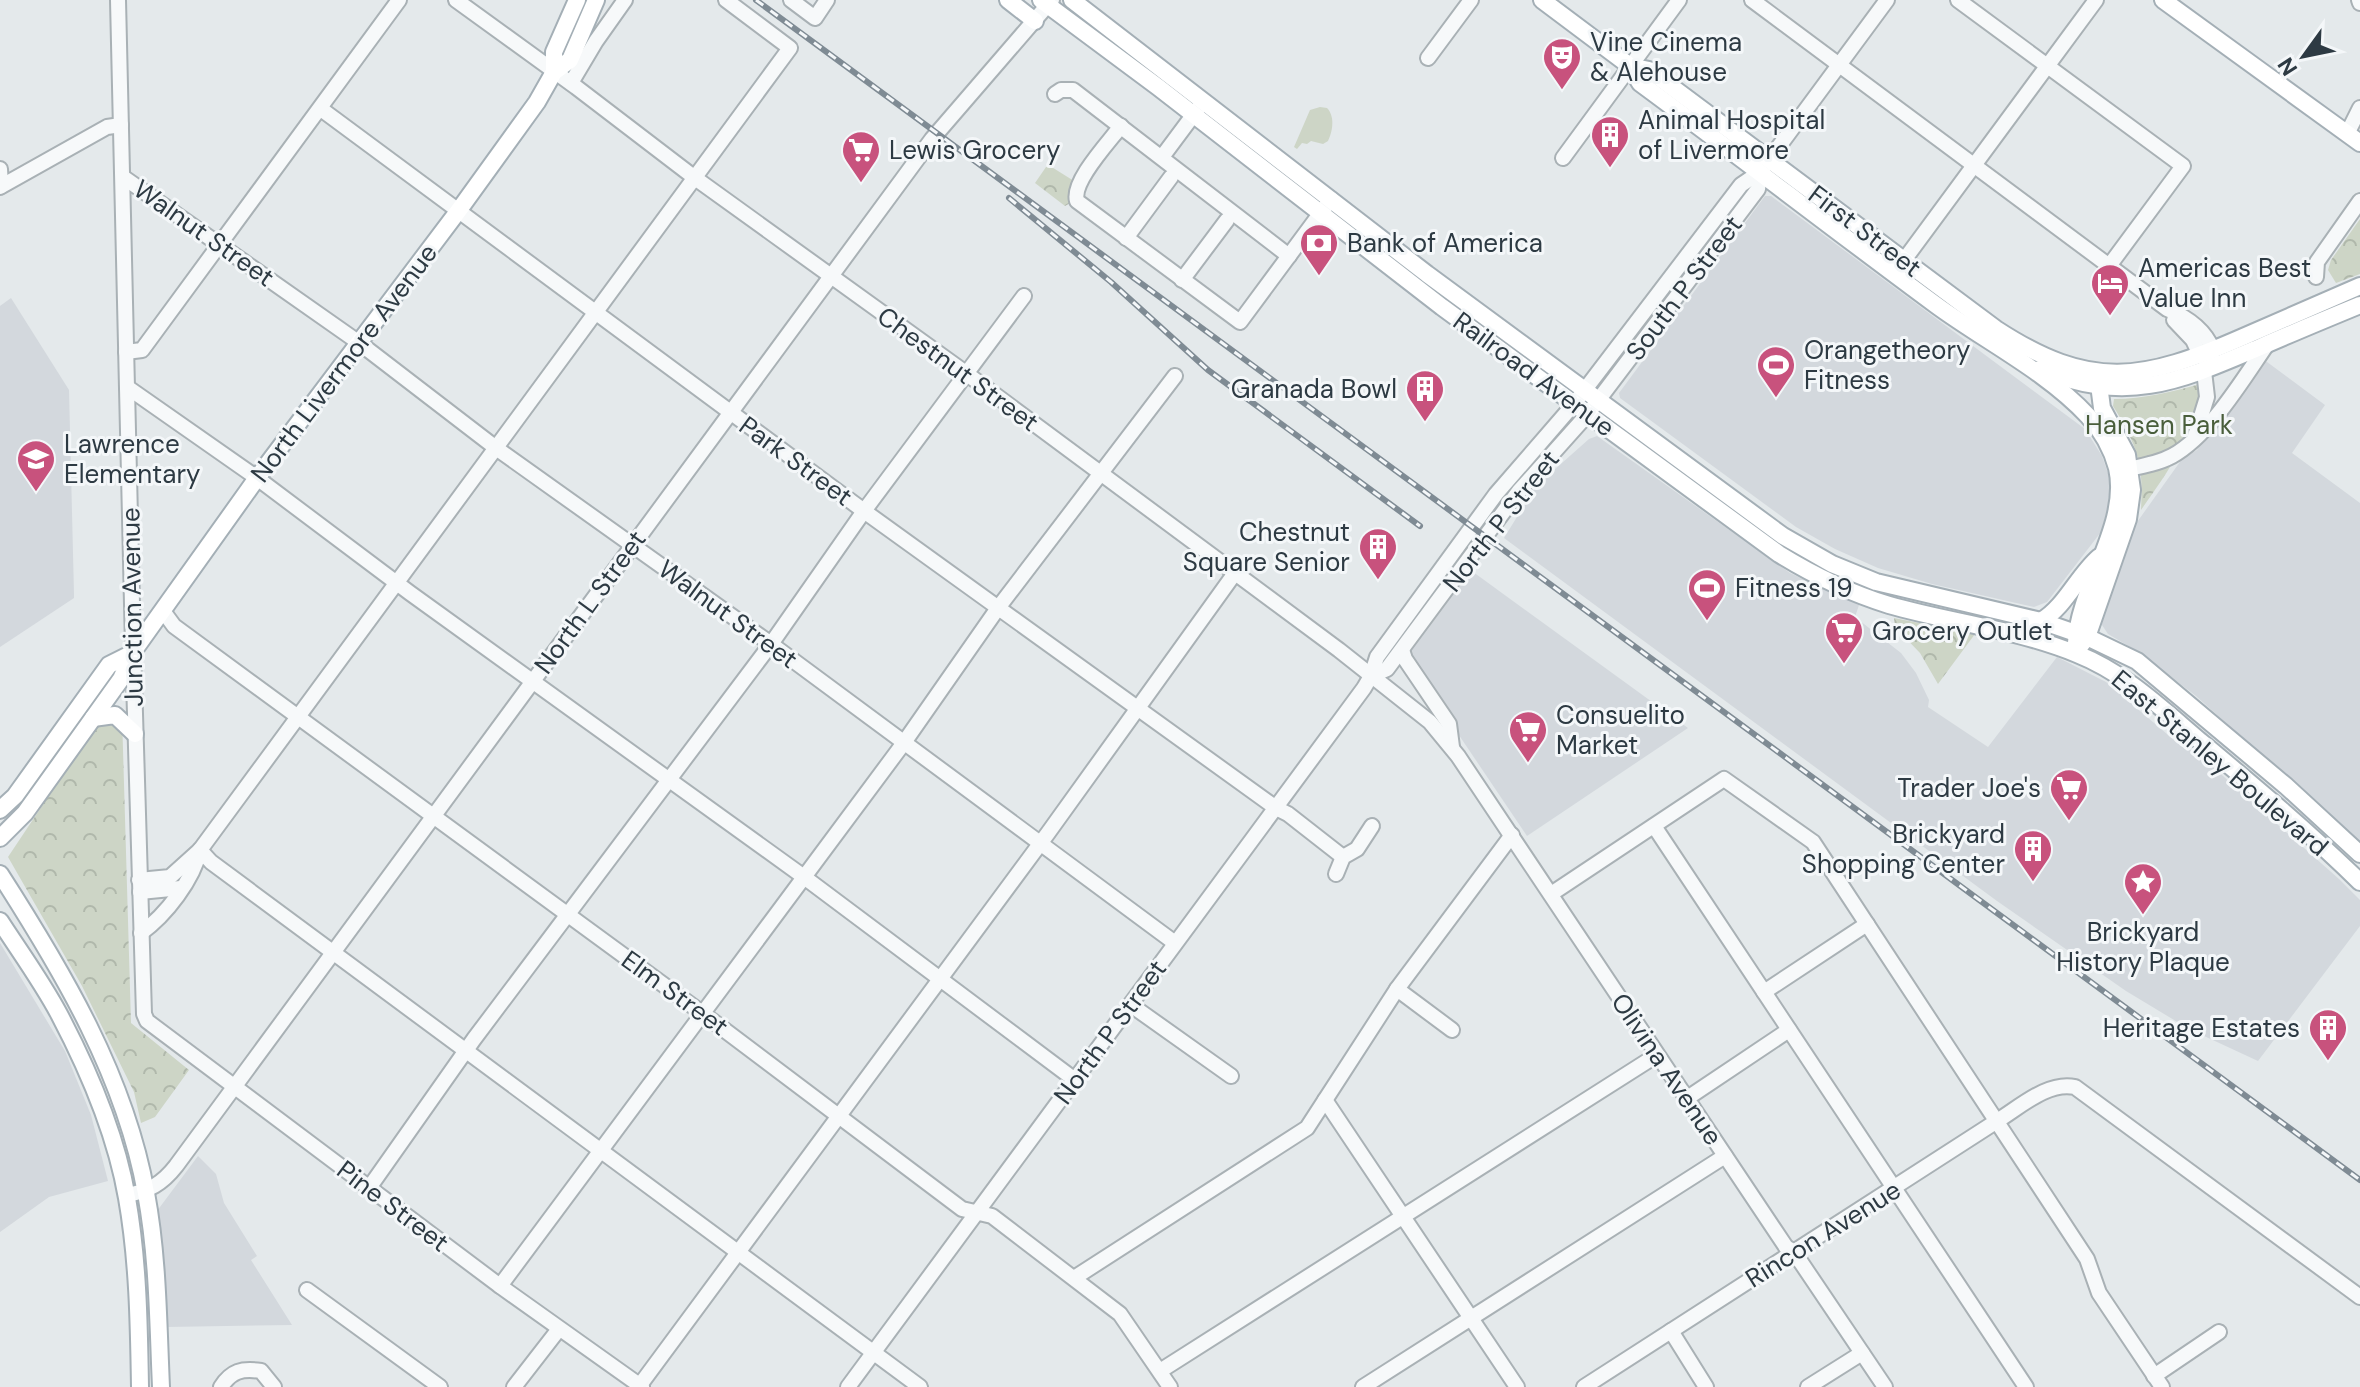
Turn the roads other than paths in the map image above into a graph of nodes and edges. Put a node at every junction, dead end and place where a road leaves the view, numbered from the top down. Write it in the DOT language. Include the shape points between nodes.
graph roads {
  1 [pos="118,0"];
  2 [pos="399,0"];
  3 [pos="456,0"];
  4 [pos="577,0"];
  5 [pos="596,0"];
  6 [pos="625,0"];
  7 [pos="726,0"];
  8 [pos="791,0"];
  9 [pos="827,0"];
  10 [pos="1008,0"];
  11 [pos="1072,0"];
  12 [pos="1471,0"];
  13 [pos="1542,0"];
  14 [pos="1679,0"];
  15 [pos="1752,0"];
  16 [pos="1887,0"];
  17 [pos="1958,0"];
  18 [pos="2096,0"];
  19 [pos="2163,0"];
  20 [pos="1047,2"];
  21 [pos="1035,21"];
  22 [pos="1428,58"];
  23 [pos="1839,65"];
  24 [pos="1630,66"];
  25 [pos="2047,66"];
  26 [pos="554,72"];
  27 [pos="571,83"];
  28 [pos="1055,94"];
  29 [pos="1199,107"];
  30 [pos="2360,108"];
  31 [pos="321,109"];
  32 [pos="2360,122"];
  33 [pos="121,125"];
  34 [pos="1121,126"];
  35 [pos="2354,138"];
  36 [pos="1162,157"];
  37 [pos="1563,158"];
  38 [pos="1765,166"];
  39 [pos="1973,167"];
  40 [pos="0,169"];
  41 [pos="123,177"];
  42 [pos="1171,177"];
  43 [pos="695,178"];
  44 [pos="1,186"];
  45 [pos="2360,201"];
  46 [pos="1326,206"];
  47 [pos="459,210"];
  48 [pos="1227,220"];
  49 [pos="1126,238"];
  50 [pos="219,244"];
  51 [pos="1289,256"];
  52 [pos="2109,266"];
  53 [pos="1899,267"];
  54 [pos="831,276"];
  55 [pos="2316,277"];
  56 [pos="1182,280"];
  57 [pos="2360,286"];
  58 [pos="1024,296"];
  59 [pos="2360,305"];
  60 [pos="596,314"];
  61 [pos="358,342"];
  62 [pos="2268,343"];
  63 [pos="126,352"];
  64 [pos="2206,359"];
  65 [pos="2023,362"];
  66 [pos="967,374"];
  67 [pos="1175,376"];
  68 [pos="2098,378"];
  69 [pos="127,387"];
  70 [pos="1592,395"];
  71 [pos="1581,410"];
  72 [pos="730,413"];
  73 [pos="2195,436"];
  74 [pos="496,448"];
  75 [pos="2124,469"];
  76 [pos="1100,473"];
  77 [pos="257,478"];
  78 [pos="864,511"];
  79 [pos="632,546"];
  80 [pos="2100,556"];
  81 [pos="1235,573"];
  82 [pos="397,584"];
  83 [pos="998,608"];
  84 [pos="163,611"];
  85 [pos="2041,621"];
  86 [pos="2082,635"];
  87 [pos="771,644"];
  88 [pos="1402,650"];
  89 [pos="133,653"];
  90 [pos="2075,653"];
  91 [pos="1371,676"];
  92 [pos="532,681"];
  93 [pos="1139,709"];
  94 [pos="93,718"];
  95 [pos="297,718"];
  96 [pos="135,734"];
  97 [pos="903,744"];
  98 [pos="1452,747"];
  99 [pos="669,778"];
  100 [pos="1276,808"];
  101 [pos="0,810"];
  102 [pos="432,816"];
  103 [pos="1372,826"];
  104 [pos="1654,826"];
  105 [pos="1512,835"];
  106 [pos="0,838"];
  107 [pos="1041,844"];
  108 [pos="200,850"];
  109 [pos="2360,854"];
  110 [pos="1343,857"];
  111 [pos="0,874"];
  112 [pos="1336,874"];
  113 [pos="804,877"];
  114 [pos="2360,882"];
  115 [pos="140,886"];
  116 [pos="181,888"];
  117 [pos="1551,894"];
  118 [pos="568,915"];
  119 [pos="0,921"];
  120 [pos="1867,924"];
  121 [pos="141,933"];
  122 [pos="1175,943"];
  123 [pos="332,952"];
  124 [pos="938,979"];
  125 [pos="1397,989"];
  126 [pos="1764,992"];
  127 [pos="1131,1005"];
  128 [pos="58,1012"];
  129 [pos="702,1013"];
  130 [pos="147,1021"];
  131 [pos="1452,1030"];
  132 [pos="1789,1030"];
  133 [pos="466,1052"];
  134 [pos="1657,1055"];
  135 [pos="1231,1076"];
  136 [pos="1075,1080"];
  137 [pos="234,1087"];
  138 [pos="115,1088"];
  139 [pos="1686,1099"];
  140 [pos="1325,1100"];
  141 [pos="840,1115"];
  142 [pos="1997,1121"];
  143 [pos="601,1150"];
  144 [pos="1725,1156"];
  145 [pos="369,1188"];
  146 [pos="1895,1189"];
  147 [pos="146,1192"];
  148 [pos="127,1195"];
  149 [pos="977,1212"];
  150 [pos="1404,1217"];
  151 [pos="1794,1252"];
  152 [pos="740,1253"];
  153 [pos="1074,1278"];
  154 [pos="500,1286"];
  155 [pos="307,1290"];
  156 [pos="2360,1297"];
  157 [pos="1471,1318"];
  158 [pos="559,1329"];
  159 [pos="1671,1331"];
  160 [pos="2219,1332"];
  161 [pos="874,1353"];
  162 [pos="1862,1353"];
  163 [pos="1160,1371"];
  164 [pos="2158,1382"];
  165 [pos="641,1386"];
  166 [pos="140,1387"];
  167 [pos="161,1387"];
  168 [pos="221,1387"];
  169 [pos="274,1387"];
  170 [pos="440,1387"];
  171 [pos="514,1387"];
  172 [pos="848,1387"];
  173 [pos="920,1387"];
  174 [pos="1170,1387"];
  175 [pos="1363,1387"];
  176 [pos="1517,1387"];
  177 [pos="1584,1387"];
  178 [pos="1706,1387"];
  179 [pos="1808,1387"];
  180 [pos="1885,1387"];
  181 [pos="2026,1387"];
  1 -- 33 [label="street, Junction Avenue"];
  2 -- 31 [label="street"];
  3 -- 26 [label="street, Chestnut Street"];
  4 -- 26 [label="main road, North Livermore Avenue" via="554,52"];
  5 -- 26 [label="main road, North Livermore Avenue" via="570,60"];
  6 -- 27 [label="street"];
  7 -- 43 [label="street" via="790,48"];
  8 -- 9 [label="street" via="815,18"];
  10 -- 21 [label="main road"];
  11 -- 29 [label="main road, Railroad Avenue"];
  12 -- 22 [label="street"];
  13 -- 24 [label="main road, First Street"];
  14 -- 24 [label="street"];
  15 -- 23 [label="street"];
  16 -- 23 [label="street, South P Street"];
  17 -- 25 [label="street"];
  18 -- 25 [label="street"];
  19 -- 35 [label="main road"];
  20 -- 21 [label="street, North L Street"];
  20 -- 29 [label="main road, Railroad Avenue"];
  21 -- 54 [label="street, North L Street" via="937,132"];
  23 -- 38 [label="street, South P Street"];
  23 -- 39 [label="street"];
  24 -- 37 [label="street"];
  24 -- 38 [label="main road, First Street" via="1640,83"];
  25 -- 39 [label="street"];
  25 -- 52 [label="street" via="2183,166"];
  26 -- 27 [label="street, Chestnut Street"];
  26 -- 47 [label="main road, North Livermore Avenue"];
  27 -- 43 [label="street, Chestnut Street"];
  28 -- 34 [label="street" via="1073,90"];
  29 -- 36 [label="street"];
  29 -- 46 [label="main road, Railroad Avenue"];
  30 -- 35 [label="street"];
  31 -- 47 [label="street, Park Street"];
  31 -- 50 [label="street"];
  32 -- 35 [label="street"];
  33 -- 41 [label="street, Junction Avenue"];
  33 -- 44 [label="street" via="107,127"];
  34 -- 36 [label="street"];
  34 -- 49 [label="street" via="1075,194 1081,205"];
  36 -- 51 [label="street"];
  38 -- 53 [label="main road, First Street"];
  38 -- 70 [label="street, South P Street" via="1741,185"];
  39 -- 52 [label="street"];
  39 -- 53 [label="street"];
  40 -- 44 [label="street"];
  41 -- 50 [label="street, Walnut Street"];
  41 -- 63 [label="street, Junction Avenue"];
  42 -- 49 [label="street"];
  43 -- 54 [label="street, Chestnut Street"];
  43 -- 60 [label="street"];
  45 -- 55 [label="street" via="2317,262"];
  46 -- 51 [label="street"];
  46 -- 70 [label="main road, Railroad Avenue"];
  46 -- 71 [label="main road, Railroad Avenue"];
  47 -- 60 [label="street, Park Street"];
  47 -- 61 [label="main road, North Livermore Avenue"];
  48 -- 56 [label="street"];
  49 -- 56 [label="street"];
  50 -- 61 [label="street, Walnut Street"];
  50 -- 63 [label="street" via="142,350"];
  51 -- 56 [label="street" via="1240,322"];
  52 -- 64 [label="street" via="2205,333"];
  53 -- 65 [label="main road, First Street" via="1986,340"];
  53 -- 68 [label="main road, First Street" via="2029,350"];
  54 -- 66 [label="street, Chestnut Street"];
  54 -- 72 [label="street, North L Street"];
  57 -- 64 [label="main road"];
  58 -- 66 [label="street"];
  59 -- 62 [label="main road"];
  60 -- 72 [label="street, Park Street"];
  60 -- 74 [label="street"];
  61 -- 74 [label="street, Walnut Street"];
  61 -- 77 [label="main road, North Livermore Avenue"];
  62 -- 64 [label="main road"];
  62 -- 73 [label="street" via="2205,430"];
  63 -- 69 [label="street, Junction Avenue"];
  64 -- 68 [label="main road"];
  64 -- 73 [label="street" via="2207,397"];
  65 -- 68 [label="main road, First Street" via="2072,380"];
  65 -- 75 [label="main road, First Street" via="2087,414"];
  66 -- 76 [label="street, Chestnut Street"];
  66 -- 78 [label="street"];
  67 -- 76 [label="street"];
  68 -- 75 [label="main road" via="2102,408 2121,442"];
  69 -- 77 [label="street"];
  69 -- 89 [label="street, Junction Avenue"];
  70 -- 71 [label="street, North P Street"];
  70 -- 85 [label="main road, Railroad Avenue" via="1783,536 1832,564 1900,589"];
  71 -- 88 [label="street, North P Street"];
  71 -- 90 [label="main road, Railroad Avenue" via="1760,541 1821,578 1889,605 2012,632"];
  71 -- 91 [label="street, North P Street" via="1496,494 1377,657"];
  72 -- 78 [label="street, Park Street"];
  72 -- 79 [label="street, North L Street"];
  73 -- 75 [label="street" via="2173,455"];
  74 -- 79 [label="street, Walnut Street"];
  74 -- 82 [label="street"];
  75 -- 80 [label="main road"];
  75 -- 86 [label="main road" via="2132,490 2128,519"];
  76 -- 81 [label="street, Chestnut Street"];
  76 -- 83 [label="street"];
  77 -- 82 [label="street"];
  77 -- 84 [label="main road, North Livermore Avenue"];
  78 -- 83 [label="street, Park Street"];
  78 -- 87 [label="street"];
  79 -- 87 [label="street, Walnut Street"];
  79 -- 92 [label="street, North L Street"];
  80 -- 85 [label="main road"];
  80 -- 86 [label="main road"];
  81 -- 91 [label="street, Chestnut Street"];
  81 -- 93 [label="street"];
  82 -- 92 [label="street"];
  82 -- 95 [label="street"];
  83 -- 93 [label="street, Park Street"];
  83 -- 97 [label="street"];
  84 -- 89 [label="main road, North Livermore Avenue"];
  84 -- 95 [label="street, Elm Street" via="174,626"];
  85 -- 86 [label="main road, Railroad Avenue"];
  86 -- 90 [label="main road"];
  86 -- 109 [label="main road, East Stanley Boulevard" via="2137,661"];
  87 -- 97 [label="street, Walnut Street"];
  87 -- 99 [label="street"];
  88 -- 91 [label="street, North P Street" via="1387,669"];
  88 -- 98 [label="street" via="1449,724"];
  89 -- 94 [label="main road, North Livermore Avenue"];
  89 -- 96 [label="street, Junction Avenue"];
  89 -- 101 [label="main road, North Livermore Avenue" via="109,665"];
  90 -- 114 [label="main road, East Stanley Boulevard" via="2122,676"];
  91 -- 98 [label="street, Chestnut Street" via="1430,722"];
  91 -- 100 [label="street, North P Street"];
  92 -- 99 [label="street"];
  92 -- 102 [label="street, North L Street"];
  93 -- 100 [label="street, Park Street"];
  93 -- 107 [label="street"];
  94 -- 96 [label="main road" via="115,715"];
  94 -- 106 [label="main road, North Livermore Avenue" via="25,813"];
  95 -- 102 [label="street, Elm Street"];
  95 -- 108 [label="street"];
  96 -- 115 [label="street, Junction Avenue"];
  97 -- 107 [label="street, Walnut Street"];
  97 -- 113 [label="street"];
  98 -- 105 [label="street, Olivina Avenue"];
  99 -- 113 [label="street"];
  99 -- 118 [label="street"];
  100 -- 110 [label="street, Park Street"];
  100 -- 122 [label="street, North P Street"];
  102 -- 118 [label="street, Elm Street"];
  102 -- 123 [label="street, North L Street"];
  103 -- 110 [label="street" via="1357,849"];
  104 -- 117 [label="street"];
  104 -- 120 [label="street" via="1724,779 1813,842"];
  104 -- 126 [label="street"];
  105 -- 117 [label="street, Olivina Avenue"];
  105 -- 125 [label="street"];
  107 -- 122 [label="street, Walnut Street"];
  107 -- 124 [label="street"];
  108 -- 115 [label="street" via="170,877"];
  108 -- 116 [label="street"];
  108 -- 123 [label="street"];
  110 -- 112 [label="street"];
  111 -- 138 [label="main road" via="70,989"];
  113 -- 124 [label="street"];
  113 -- 129 [label="street"];
  115 -- 116 [label="street"];
  115 -- 121 [label="street, Junction Avenue"];
  116 -- 121 [label="street"];
  117 -- 134 [label="street, Olivina Avenue"];
  118 -- 129 [label="street, Elm Street"];
  118 -- 133 [label="street"];
  119 -- 128 [label="main road"];
  120 -- 126 [label="street"];
  120 -- 142 [label="street"];
  121 -- 130 [label="street, Junction Avenue"];
  122 -- 127 [label="street, North P Street"];
  123 -- 133 [label="street"];
  123 -- 137 [label="street, North L Street"];
  124 -- 136 [label="street"];
  124 -- 141 [label="street"];
  125 -- 131 [label="street"];
  125 -- 140 [label="street"];
  126 -- 132 [label="street"];
  127 -- 135 [label="street"];
  127 -- 136 [label="street, North P Street"];
  128 -- 138 [label="main road" via="74,1018 94,1061"];
  128 -- 148 [label="main road" via="103,1111"];
  129 -- 141 [label="street, Elm Street"];
  129 -- 143 [label="street"];
  130 -- 137 [label="street, Pine Street"];
  132 -- 139 [label="street"];
  132 -- 146 [label="street"];
  133 -- 143 [label="street"];
  133 -- 145 [label="street"];
  134 -- 139 [label="street, Olivina Avenue"];
  134 -- 150 [label="street"];
  136 -- 149 [label="street, North P Street"];
  137 -- 145 [label="street, Pine Street"];
  137 -- 147 [label="street, North L Street" via="163,1182"];
  138 -- 147 [label="main road"];
  139 -- 144 [label="street, Olivina Avenue"];
  140 -- 150 [label="street"];
  140 -- 153 [label="street" via="1307,1128"];
  141 -- 149 [label="street, Elm Street" via="962,1209"];
  141 -- 152 [label="street"];
  142 -- 146 [label="street, Rincon Avenue"];
  142 -- 156 [label="street, Rincon Avenue" via="2050,1089 2075,1087"];
  142 -- 164 [label="street" via="2087,1259 2099,1293"];
  143 -- 152 [label="street"];
  143 -- 154 [label="street"];
  144 -- 151 [label="street, Olivina Avenue"];
  144 -- 157 [label="street"];
  145 -- 154 [label="street, Pine Street"];
  146 -- 151 [label="street, Rincon Avenue"];
  146 -- 181 [label="street"];
  147 -- 148 [label="street"];
  147 -- 167 [label="main road"];
  148 -- 166 [label="main road"];
  149 -- 153 [label="street, Elm Street" via="992,1216"];
  149 -- 161 [label="street, North P Street"];
  150 -- 157 [label="street"];
  150 -- 163 [label="street"];
  151 -- 159 [label="street, Rincon Avenue"];
  151 -- 162 [label="street, Olivina Avenue"];
  152 -- 161 [label="street"];
  152 -- 165 [label="street"];
  153 -- 163 [label="street, Elm Street" via="1120,1314"];
  154 -- 158 [label="street, Pine Street"];
  155 -- 170 [label="street"];
  157 -- 175 [label="street"];
  157 -- 176 [label="street"];
  158 -- 165 [label="street, Pine Street"];
  158 -- 171 [label="street"];
  159 -- 177 [label="street, Rincon Avenue"];
  159 -- 178 [label="street"];
  160 -- 164 [label="street"];
  161 -- 172 [label="street, North P Street"];
  161 -- 173 [label="street"];
  162 -- 179 [label="street"];
  162 -- 180 [label="street, Olivina Avenue"];
  163 -- 174 [label="street, Elm Street"];
  168 -- 169 [label="street" via="228,1376 250,1369 261,1371"];
}
